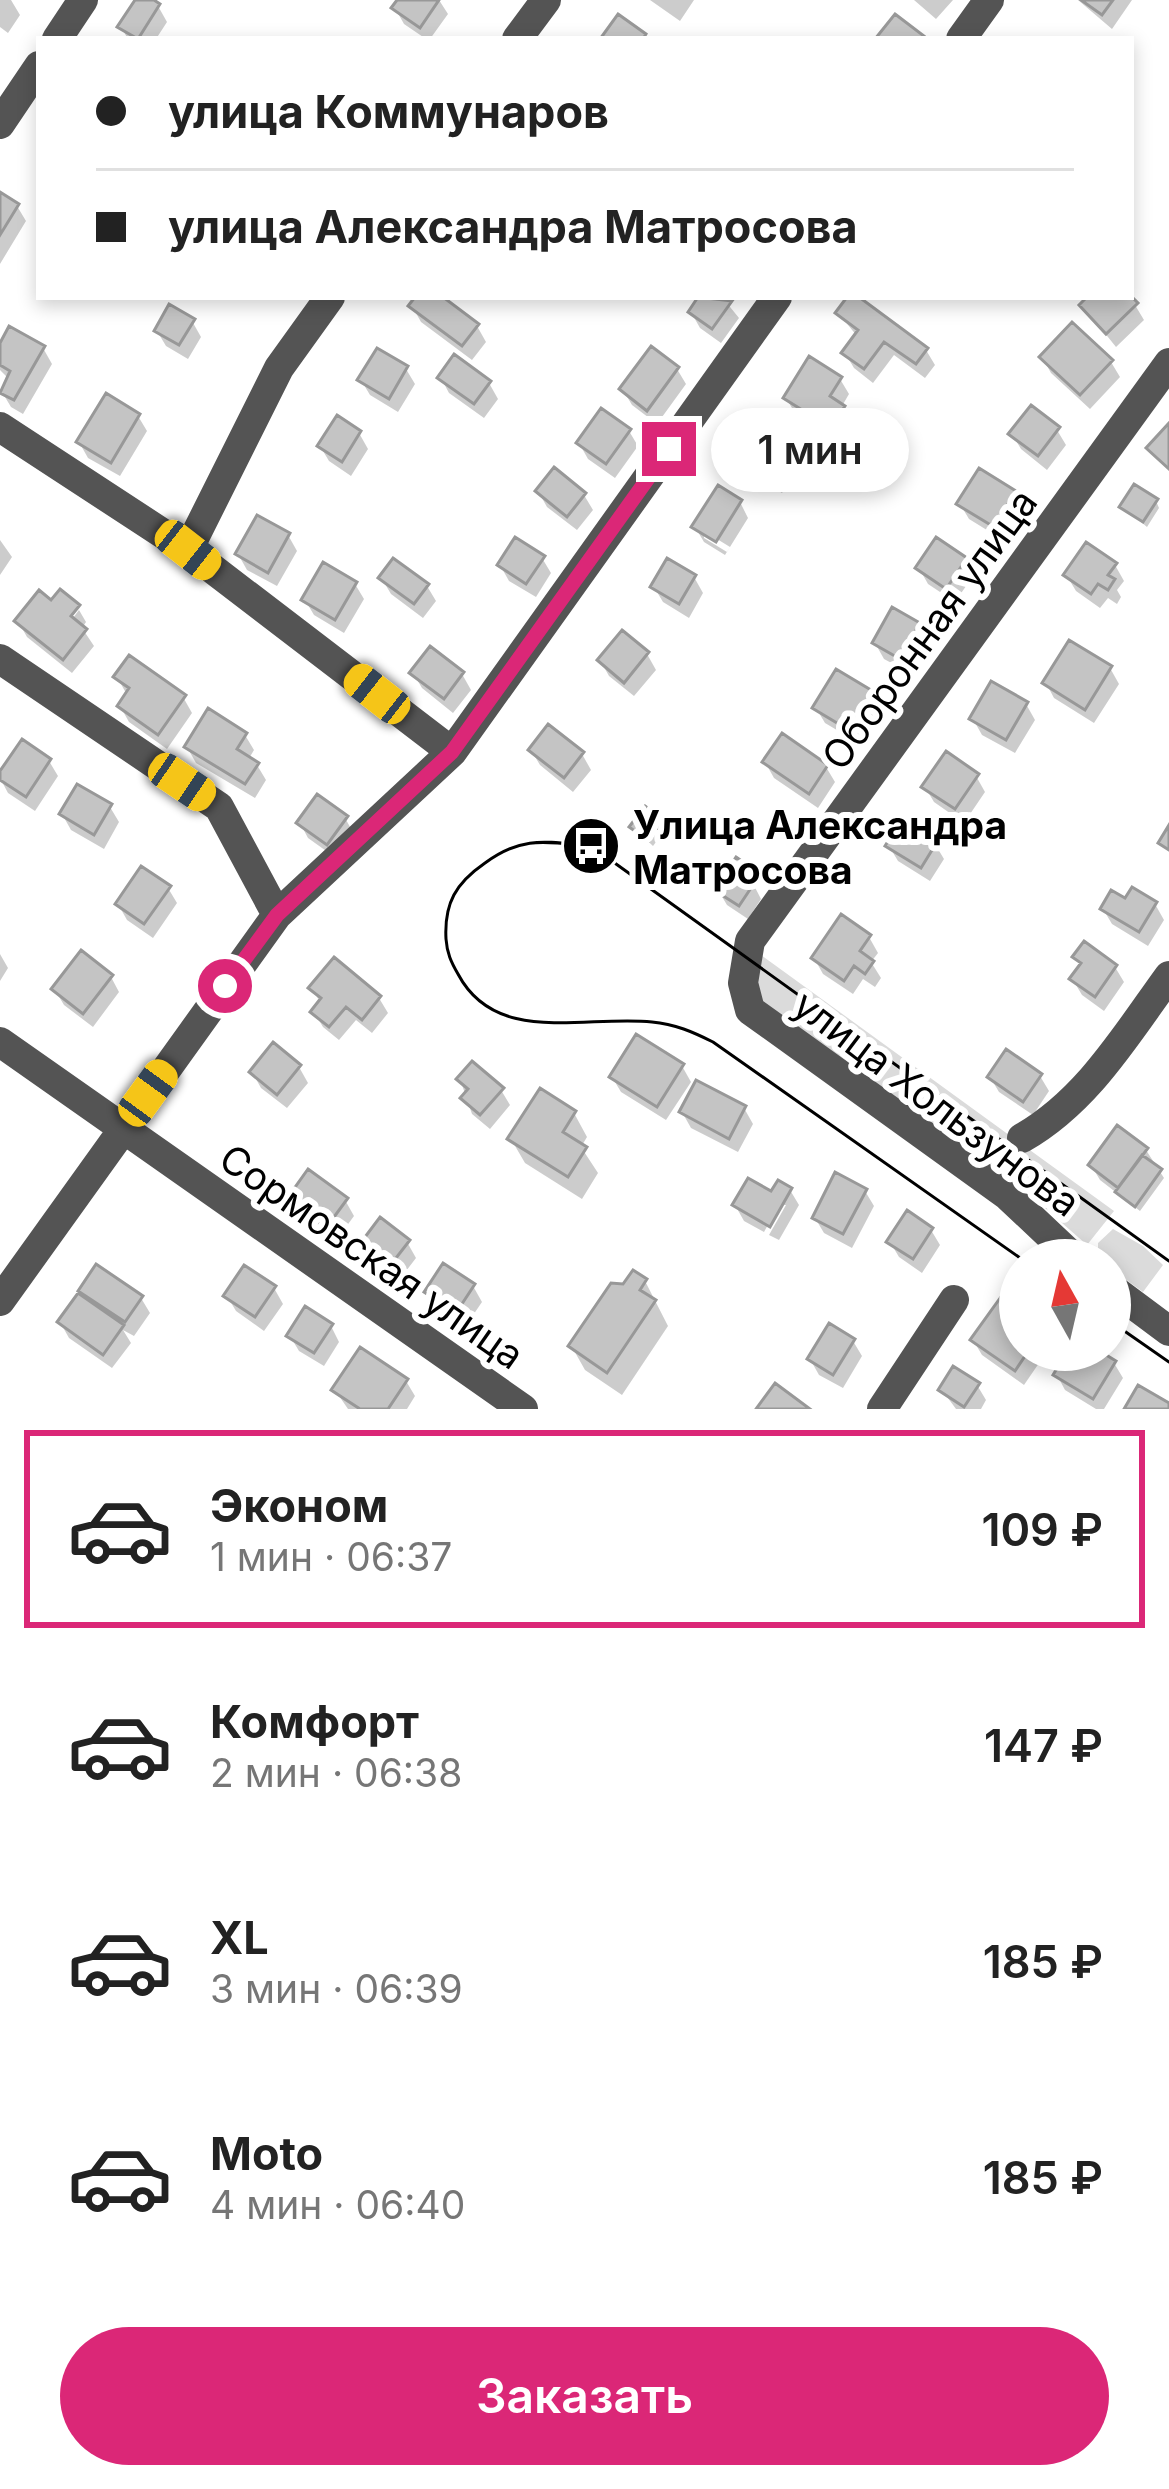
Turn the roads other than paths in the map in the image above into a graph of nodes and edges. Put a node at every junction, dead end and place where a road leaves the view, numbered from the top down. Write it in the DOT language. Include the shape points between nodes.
graph roads {
  1 [pos="83,0"];
  2 [pos="546,0"];
  3 [pos="989,0"];
  4 [pos="59,36"];
  5 [pos="520,36"];
  6 [pos="964,36"];
  7 [pos="36,70"];
  8 [pos="0,124"];
  9 [pos="329,300"];
  10 [pos="775,300"];
  11 [pos="1169,363"];
  12 [pos="0,427"];
  13 [pos="188,550"];
  14 [pos="0,659"];
  15 [pos="452,752"];
  16 [pos="277,915"];
  17 [pos="1169,976"];
  18 [pos="750,1010"];
  19 [pos="0,1042"];
  20 [pos="122,1129"];
  21 [pos="1022,1138"];
  22 [pos="1054,1239"];
  23 [pos="954,1300"];
  24 [pos="0,1301"];
  25 [pos="1131,1303"];
  26 [pos="1169,1331"];
  27 [pos="523,1409"];
  28 [pos="882,1409"];
  1 -- 4 [label="street"];
  2 -- 5 [label="street"];
  3 -- 6 [label="street"];
  7 -- 8 [label="street"];
  9 -- 13 [label="street" via="279,368"];
  10 -- 15 [label="street"];
  11 -- 18 [label="street, Оборонная улица" via="750,941 743,983"];
  12 -- 13 [label="street"];
  13 -- 15 [label="street"];
  14 -- 16 [label="street" via="219,807"];
  15 -- 16 [label="street"];
  16 -- 20 [label="street"];
  17 -- 21 [label="street" via="1085,1090"];
  18 -- 22 [label="street, улица Хользунова" via="1007,1195"];
  19 -- 20 [label="street, Сормовская улица"];
  20 -- 24 [label="street"];
  20 -- 27 [label="street, Сормовская улица"];
  23 -- 28 [label="street"];
  25 -- 26 [label="street"];
}
